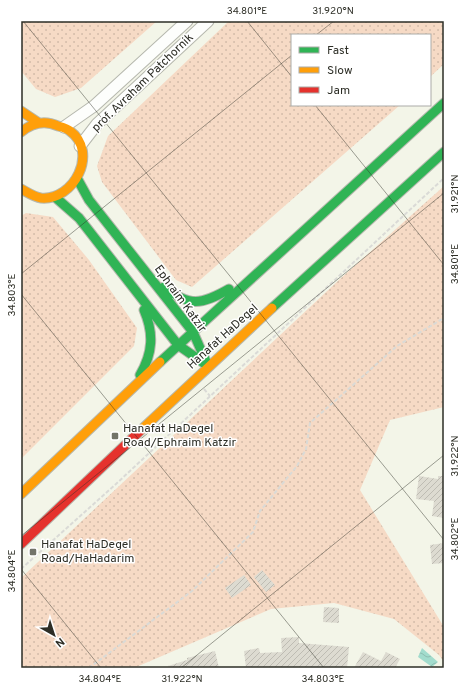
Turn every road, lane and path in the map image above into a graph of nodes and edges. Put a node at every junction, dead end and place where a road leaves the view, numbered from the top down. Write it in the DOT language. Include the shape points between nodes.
graph roads {
  1 [pos="187,21"];
  2 [pos="208,21"];
  3 [pos="444,103"];
  4 [pos="21,111"];
  5 [pos="39,123"];
  6 [pos="64,127"];
  7 [pos="21,132"];
  8 [pos="80,146"];
  9 [pos="444,152"];
  10 [pos="444,178"];
  11 [pos="78,180"];
  12 [pos="23,193"];
  13 [pos="55,197"];
  14 [pos="254,274"];
  15 [pos="149,276"];
  16 [pos="130,284"];
  17 [pos="444,318"];
  18 [pos="193,332"];
  19 [pos="178,345"];
  20 [pos="208,366"];
  21 [pos="123,396"];
  22 [pos="21,494"];
  23 [pos="21,544"];
  24 [pos="21,569"];
  25 [pos="89,668"];
  1 -- 6 [label="street, prof. Avraham Patchornik" via="94,106"];
  2 -- 8 [label="street, prof. Avraham Patchornik" via="97,124"];
  3 -- 14 [label="main road, Hanafat HaDegel"];
  4 -- 5 [label="main road"];
  5 -- 6 [label="main road"];
  5 -- 7 [label="main road"];
  6 -- 8 [label="main road"];
  8 -- 11 [label="main road" via="83,163"];
  9 -- 20 [label="main road, Hanafat HaDegel"];
  10 -- 24 [label="path" via="116,484"];
  11 -- 13 [label="main road" via="64,193"];
  11 -- 15 [label="main road, Ephraim Katzir" via="89,200"];
  12 -- 13 [label="main road" via="35,197"];
  13 -- 16 [label="main road" via="79,218"];
  14 -- 15 [label="main road" via="213,299 197,304 179,299"];
  14 -- 18 [label="main road, Hanafat HaDegel"];
  15 -- 18 [label="main road, Ephraim Katzir"];
  16 -- 19 [label="main road"];
  16 -- 21 [label="main road" via="146,315 152,340 151,354 145,367"];
  17 -- 25 [label="path" via="397,346 310,423 306,449 297,466 260,511 253,532 192,591"];
  18 -- 19 [label="main road, Hanafat HaDegel"];
  18 -- 20 [label="main road, Ephraim Katzir"];
  19 -- 20 [label="main road"];
  19 -- 21 [label="main road, Hanafat HaDegel"];
  20 -- 23 [label="main road, Hanafat HaDegel"];
  21 -- 22 [label="main road, Hanafat HaDegel"];
}
